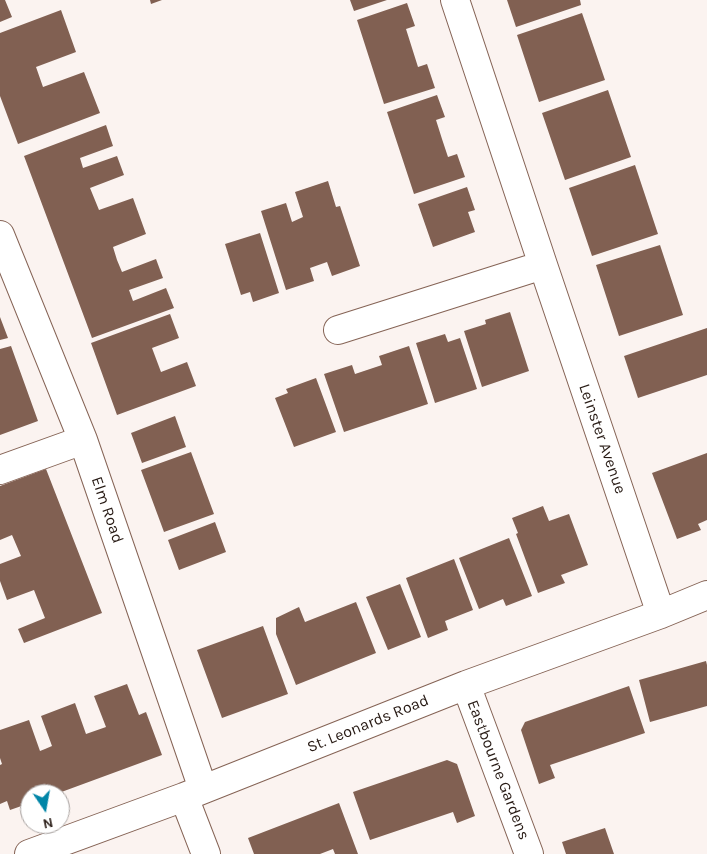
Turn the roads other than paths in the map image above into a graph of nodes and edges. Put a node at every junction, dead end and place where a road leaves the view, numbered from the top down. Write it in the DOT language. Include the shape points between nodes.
graph roads {
  1 [pos="455,0"];
  2 [pos="0,235"];
  3 [pos="543,265"];
  4 [pos="338,330"];
  5 [pos="83,440"];
  6 [pos="0,470"];
  7 [pos="707,595"];
  8 [pos="661,614"];
  9 [pos="466,685"];
  10 [pos="193,793"];
  11 [pos="29,854"];
  12 [pos="206,854"];
  13 [pos="530,854"];
  1 -- 3 [label="street, Leinster Avenue"];
  2 -- 5 [label="street, Elm Road"];
  3 -- 4 [label="street"];
  3 -- 8 [label="street, Leinster Avenue"];
  5 -- 6 [label="street"];
  5 -- 10 [label="street, Elm Road"];
  7 -- 8 [label="street, St. Leonards Road"];
  8 -- 9 [label="street, St. Leonards Road"];
  9 -- 10 [label="street, St. Leonards Road"];
  9 -- 13 [label="street, Eastbourne Gardens"];
  10 -- 11 [label="street, St. Leonards Road"];
  10 -- 12 [label="street, Elm Road"];
}
